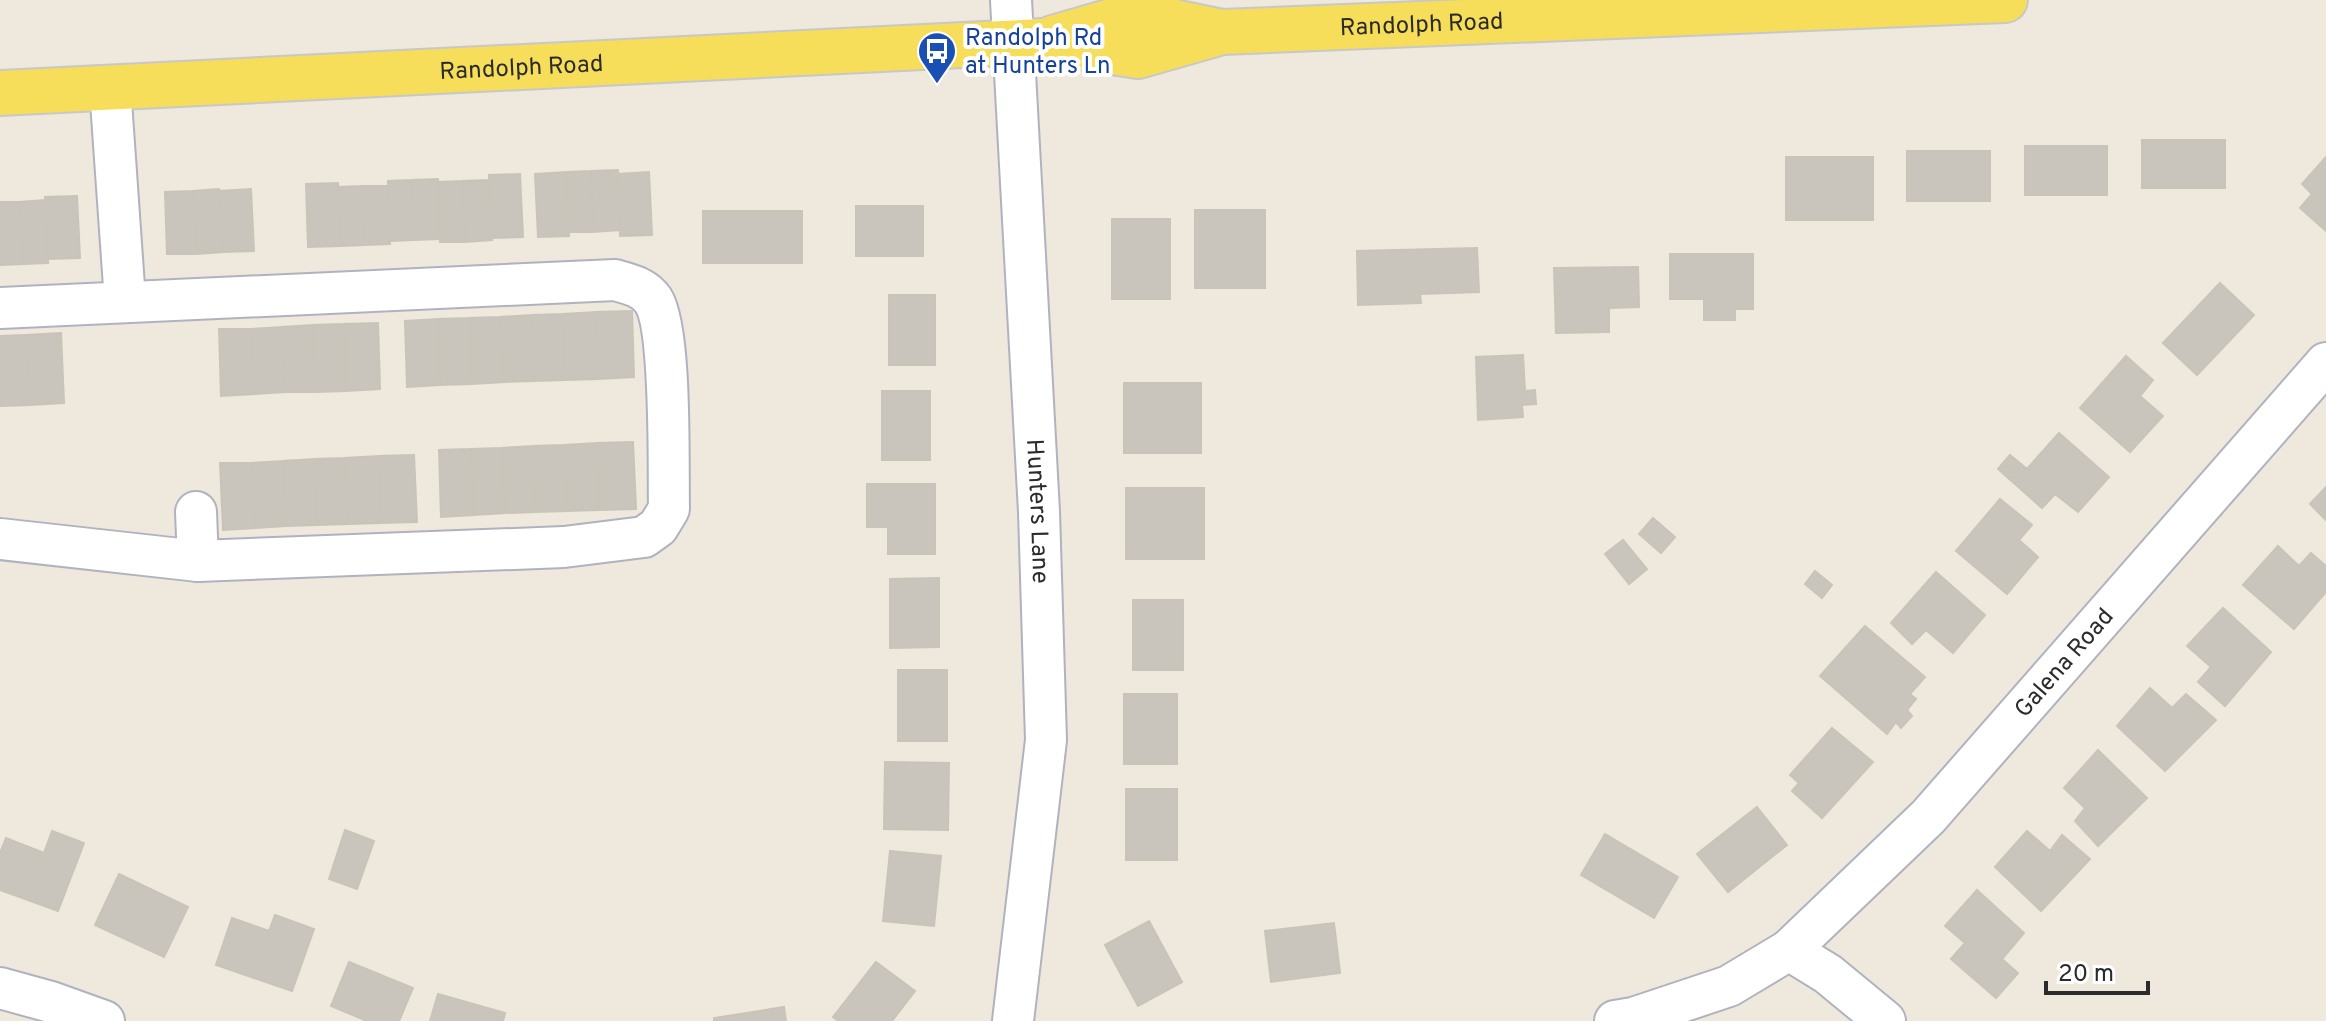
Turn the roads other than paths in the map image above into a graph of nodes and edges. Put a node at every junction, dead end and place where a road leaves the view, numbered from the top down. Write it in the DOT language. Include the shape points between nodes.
graph roads {
  1 [pos="1011,0"];
  2 [pos="2005,0"];
  3 [pos="1027,42"];
  4 [pos="110,87"];
  5 [pos="0,93"];
  6 [pos="125,301"];
  7 [pos="0,308"];
  8 [pos="2326,363"];
  9 [pos="196,512"];
  10 [pos="0,539"];
  11 [pos="198,561"];
  12 [pos="1789,950"];
  13 [pos="0,988"];
  14 [pos="104,1021"];
  15 [pos="1013,1021"];
  16 [pos="1615,1021"];
  17 [pos="1885,1021"];
  1 -- 3 [label="street, Hunters Lane"];
  2 -- 3 [label="main road, Randolph Road" via="1222,32 1136,14"];
  3 -- 4 [label="main road, Randolph Road"];
  3 -- 15 [label="street, Hunters Lane" via="1046,740"];
  4 -- 5 [label="main road, Randolph Road"];
  4 -- 6 [label="street"];
  6 -- 7 [label="street"];
  6 -- 11 [label="street" via="615,280 641,288 653,300 663,331 669,509 644,537 564,547"];
  8 -- 12 [label="street, Galena Road" via="1928,817"];
  9 -- 11 [label="street"];
  10 -- 11 [label="street"];
  12 -- 16 [label="street, Galena Road" via="1729,986"];
  12 -- 17 [label="street"];
  13 -- 14 [label="street"];
}
